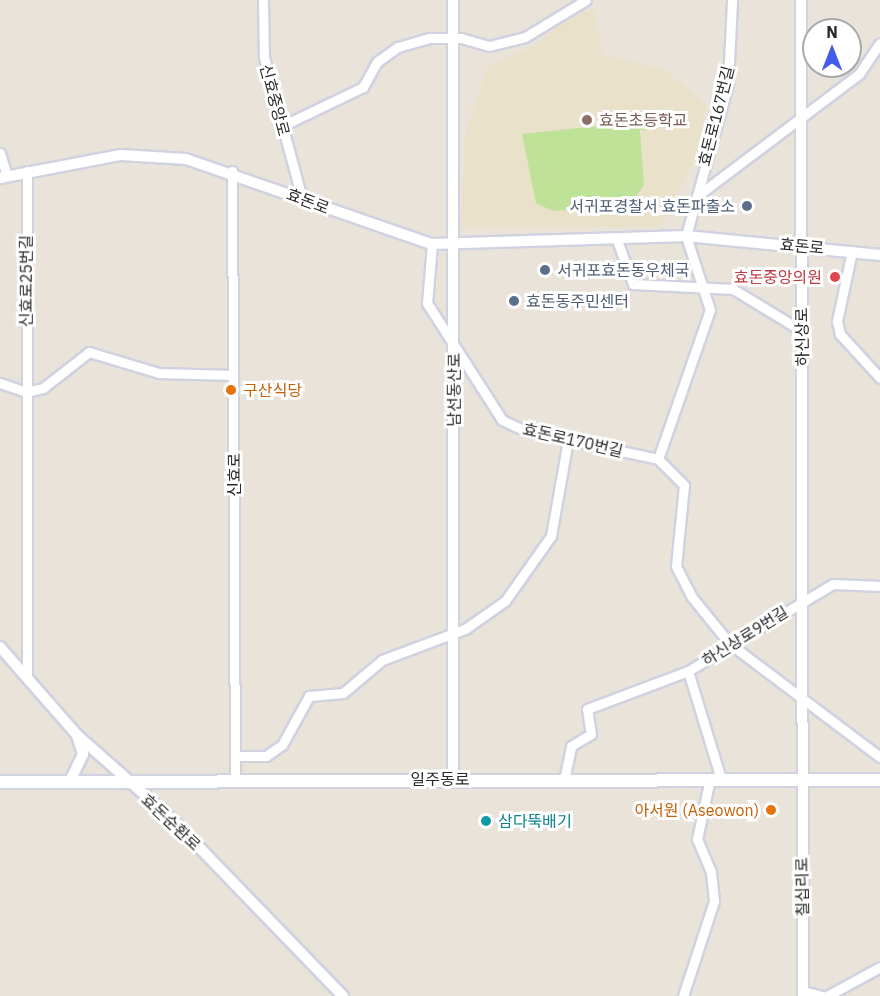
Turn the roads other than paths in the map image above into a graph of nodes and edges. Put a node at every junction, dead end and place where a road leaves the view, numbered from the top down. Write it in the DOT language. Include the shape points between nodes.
graph roads {
  1 [pos="263,0"];
  2 [pos="453,0"];
  3 [pos="586,0"];
  4 [pos="732,0"];
  5 [pos="801,0"];
  6 [pos="453,38"];
  7 [pos="880,43"];
  8 [pos="801,117"];
  9 [pos="282,126"];
  10 [pos="0,153"];
  11 [pos="27,171"];
  12 [pos="232,171"];
  13 [pos="4,177"];
  14 [pos="696,196"];
  15 [pos="302,198"];
  16 [pos="686,236"];
  17 [pos="617,240"];
  18 [pos="432,244"];
  19 [pos="453,244"];
  20 [pos="801,246"];
  21 [pos="852,251"];
  22 [pos="880,255"];
  23 [pos="702,285"];
  24 [pos="802,331"];
  25 [pos="455,348"];
  26 [pos="233,375"];
  27 [pos="880,378"];
  28 [pos="0,384"];
  29 [pos="26,392"];
  30 [pos="568,440"];
  31 [pos="658,459"];
  32 [pos="880,586"];
  33 [pos="801,601"];
  34 [pos="452,635"];
  35 [pos="730,644"];
  36 [pos="0,647"];
  37 [pos="688,671"];
  38 [pos="27,677"];
  39 [pos="800,694"];
  40 [pos="77,735"];
  41 [pos="235,756"];
  42 [pos="880,757"];
  43 [pos="801,778"];
  44 [pos="453,779"];
  45 [pos="715,779"];
  46 [pos="124,780"];
  47 [pos="235,780"];
  48 [pos="564,780"];
  49 [pos="880,780"];
  50 [pos="70,781"];
  51 [pos="0,782"];
  52 [pos="880,967"];
  53 [pos="803,994"];
  54 [pos="343,996"];
  55 [pos="683,996"];
  56 [pos="822,996"];
  57 [pos="827,996"];
  1 -- 9 [label="street, 신효중앙로" via="264,57"];
  2 -- 6 [label="street, 남선동산로"];
  3 -- 6 [label="street" via="525,37 489,46"];
  4 -- 14 [label="street, 효돈로167번길" via="728,83"];
  5 -- 8 [label="street, 하신상로"];
  6 -- 9 [label="street" via="398,47 376,62 363,87"];
  6 -- 19 [label="street, 남선동산로"];
  7 -- 8 [label="street, 효돈로167번길" via="859,74"];
  8 -- 14 [label="street, 효돈로167번길"];
  8 -- 20 [label="street, 하신상로"];
  9 -- 15 [label="street, 신효중앙로"];
  10 -- 13 [label="street"];
  11 -- 12 [label="street, 효돈로" via="121,155 186,159"];
  11 -- 13 [label="street, 효돈로"];
  11 -- 29 [label="street, 신효로25번길"];
  12 -- 15 [label="street, 효돈로"];
  12 -- 26 [label="street, 신효로"];
  14 -- 16 [label="street, 효돈로167번길"];
  15 -- 18 [label="street, 효돈로"];
  16 -- 17 [label="street, 효돈로"];
  16 -- 20 [label="street, 효돈로"];
  16 -- 23 [label="street"];
  17 -- 19 [label="street, 효돈로"];
  17 -- 23 [label="street" via="633,284"];
  18 -- 19 [label="street, 효돈로"];
  18 -- 25 [label="street, 효돈로170번길" via="428,303"];
  19 -- 25 [label="street, 남선동산로"];
  20 -- 21 [label="street, 효돈로"];
  20 -- 24 [label="street, 하신상로"];
  21 -- 22 [label="street, 효돈로"];
  21 -- 27 [label="street" via="837,321 840,334"];
  23 -- 24 [label="street" via="733,289"];
  23 -- 31 [label="street" via="710,310"];
  24 -- 33 [label="street, 하신상로"];
  25 -- 30 [label="street, 효돈로170번길" via="502,420"];
  25 -- 34 [label="street, 남선동산로"];
  26 -- 29 [label="street" via="159,373 89,352 43,388"];
  26 -- 41 [label="street, 신효로"];
  28 -- 29 [label="street"];
  29 -- 38 [label="street, 신효로25번길"];
  30 -- 31 [label="street, 효돈로170번길"];
  30 -- 34 [label="street" via="551,536 505,601"];
  31 -- 35 [label="street" via="684,485 676,566 691,596"];
  32 -- 33 [label="street" via="833,584"];
  33 -- 35 [label="street, 하신상로9번길"];
  33 -- 39 [label="street, 하신상로"];
  34 -- 41 [label="street" via="382,660 343,693 309,696 282,745 266,756"];
  34 -- 44 [label="street, 남선동산로"];
  35 -- 37 [label="street, 하신상로9번길"];
  35 -- 39 [label="street"];
  36 -- 38 [label="street, 효돈순환로"];
  37 -- 45 [label="street, 하신상로9번길"];
  37 -- 48 [label="street, 하신상로9번길" via="586,709 591,734 571,746"];
  38 -- 40 [label="street, 효돈순환로"];
  39 -- 42 [label="street"];
  39 -- 43 [label="street, 하신상로"];
  40 -- 46 [label="street, 효돈순환로"];
  40 -- 50 [label="street" via="83,754"];
  41 -- 47 [label="street, 신효로"];
  43 -- 45 [label="main road, 일주동로"];
  43 -- 49 [label="main road, 일주동로"];
  43 -- 53 [label="street, 칠십리로"];
  44 -- 47 [label="main road, 일주동로"];
  44 -- 48 [label="main road, 일주동로"];
  45 -- 48 [label="main road, 일주동로"];
  45 -- 55 [label="street" via="697,839 711,872 714,902"];
  46 -- 47 [label="main road, 일주동로"];
  46 -- 50 [label="main road, 일주동로"];
  46 -- 54 [label="street, 효돈순환로" via="171,818"];
  50 -- 51 [label="main road, 일주동로"];
  52 -- 57 [label="street"];
  53 -- 56 [label="street"];
}
